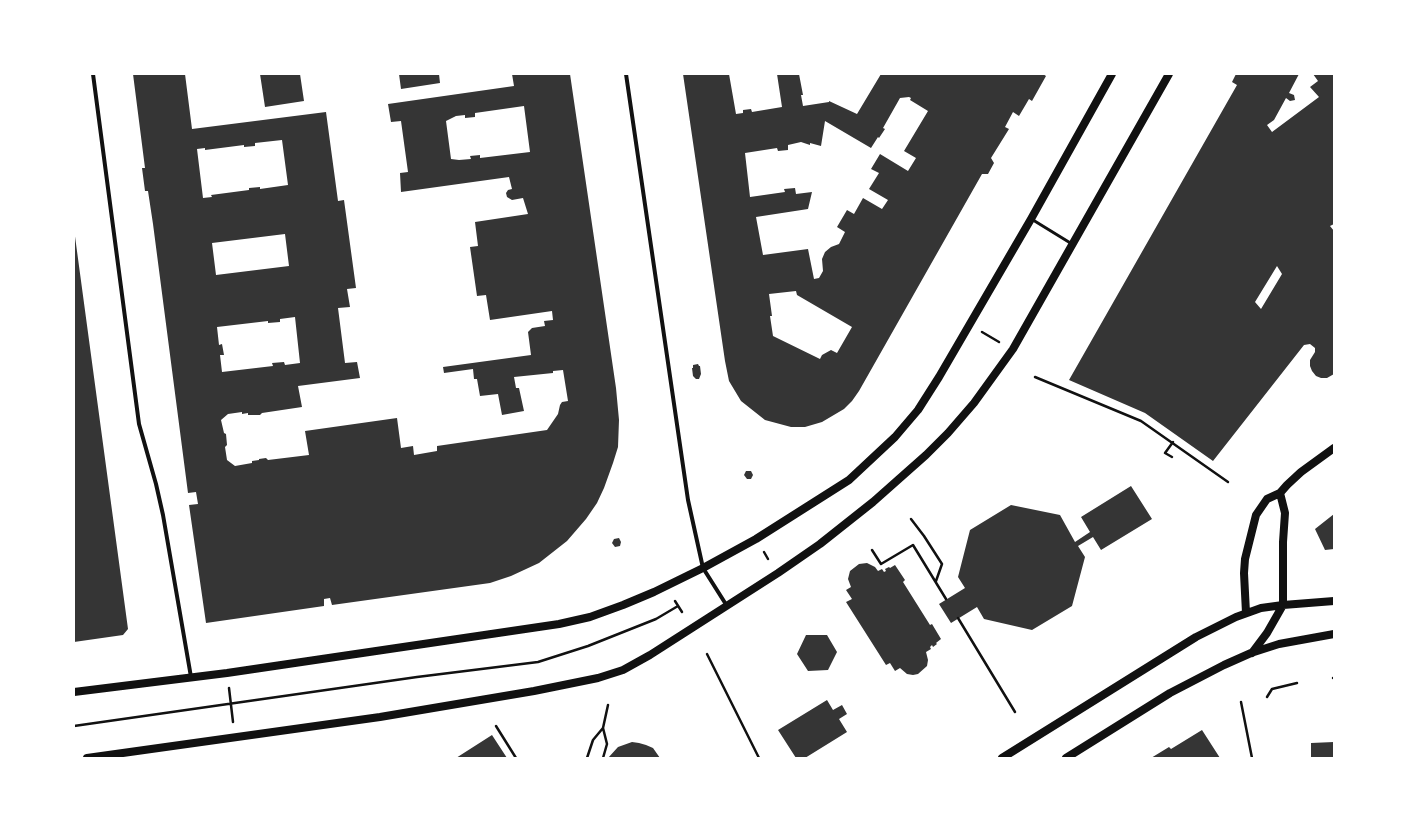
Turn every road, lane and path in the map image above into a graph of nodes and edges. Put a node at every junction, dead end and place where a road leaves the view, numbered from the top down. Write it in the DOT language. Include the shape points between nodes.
graph roads {
  1 [pos="93,74"];
  2 [pos="626,74"];
  3 [pos="1112,74"];
  4 [pos="1169,74"];
  5 [pos="1031,219"];
  6 [pos="1072,244"];
  7 [pos="982,332"];
  8 [pos="1000,342"];
  9 [pos="1036,377"];
  10 [pos="1173,442"];
  11 [pos="1334,448"];
  12 [pos="1172,457"];
  13 [pos="1228,482"];
  14 [pos="1280,493"];
  15 [pos="911,519"];
  16 [pos="763,550"];
  17 [pos="872,550"];
  18 [pos="768,559"];
  19 [pos="703,568"];
  20 [pos="936,581"];
  21 [pos="946,599"];
  22 [pos="675,601"];
  23 [pos="1334,601"];
  24 [pos="1283,605"];
  25 [pos="678,606"];
  26 [pos="728,606"];
  27 [pos="682,612"];
  28 [pos="1246,612"];
  29 [pos="958,618"];
  30 [pos="1334,634"];
  31 [pos="1251,653"];
  32 [pos="707,654"];
  33 [pos="191,678"];
  34 [pos="1297,683"];
  35 [pos="229,684"];
  36 [pos="74,692"];
  37 [pos="1267,697"];
  38 [pos="1241,702"];
  39 [pos="231,704"];
  40 [pos="608,705"];
  41 [pos="1015,712"];
  42 [pos="234,722"];
  43 [pos="74,726"];
  44 [pos="496,726"];
  45 [pos="603,728"];
  46 [pos="87,758"];
  47 [pos="516,758"];
  48 [pos="588,758"];
  49 [pos="603,758"];
  50 [pos="759,758"];
  51 [pos="1002,758"];
  52 [pos="1066,758"];
  53 [pos="1252,758"];
  1 -- 33 [label="street" via="139,424 163,515"];
  2 -- 19 [label="street" via="688,500"];
  3 -- 5 [label="main road"];
  4 -- 6 [label="main road"];
  5 -- 6 [label="lane"];
  5 -- 19 [label="main road" via="939,377 918,410 895,437 849,480 756,539"];
  6 -- 26 [label="main road" via="1013,349 948,433 868,507 814,548"];
  7 -- 8 [label="path"];
  9 -- 10 [label="path" via="1141,421"];
  10 -- 12 [label="path" via="1165,453"];
  10 -- 13 [label="path"];
  11 -- 14 [label="main road" via="1301,472"];
  14 -- 24 [label="main road" via="1285,513 1282,542"];
  14 -- 28 [label="main road" via="1267,500 1256,515 1245,559"];
  15 -- 20 [label="path" via="942,564"];
  16 -- 18 [label="path"];
  17 -- 20 [label="path" via="881,564 913,545"];
  19 -- 26 [label="street"];
  19 -- 33 [label="main road" via="623,605 590,617 558,624"];
  20 -- 21 [label="path"];
  22 -- 25 [label="path"];
  23 -- 24 [label="main road"];
  24 -- 28 [label="main road"];
  24 -- 31 [label="main road" via="1267,633"];
  25 -- 27 [label="path"];
  25 -- 39 [label="path" via="656,619 588,646 538,662"];
  26 -- 46 [label="main road" via="650,655 622,670 598,678 380,717"];
  28 -- 51 [label="main road" via="1196,637"];
  29 -- 41 [label="path"];
  30 -- 31 [label="main road" via="1293,641"];
  31 -- 52 [label="main road" via="1175,690"];
  32 -- 50 [label="path"];
  33 -- 36 [label="main road"];
  34 -- 37 [label="path" via="1272,689"];
  35 -- 39 [label="path"];
  38 -- 53 [label="path"];
  39 -- 42 [label="path"];
  39 -- 43 [label="path"];
  40 -- 45 [label="path"];
  44 -- 47 [label="path"];
  45 -- 48 [label="path" via="593,740"];
  45 -- 49 [label="path" via="607,744"];
}
